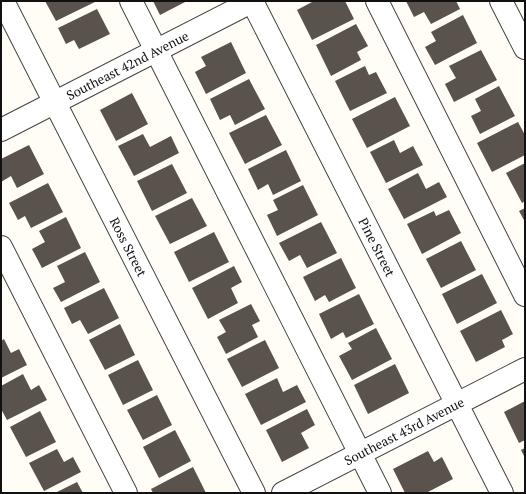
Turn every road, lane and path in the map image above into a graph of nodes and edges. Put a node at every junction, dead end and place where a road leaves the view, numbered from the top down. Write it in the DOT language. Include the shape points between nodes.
graph roads {
  1 [pos="3,1"];
  2 [pos="130,1"];
  3 [pos="252,1"];
  4 [pos="377,1"];
  5 [pos="501,1"];
  6 [pos="525,48"];
  7 [pos="156,50"];
  8 [pos="55,102"];
  9 [pos="1,130"];
  10 [pos="1,247"];
  11 [pos="525,295"];
  12 [pos="525,369"];
  13 [pos="457,404"];
  14 [pos="360,454"];
  15 [pos="126,493"];
  16 [pos="254,493"];
  17 [pos="283,493"];
  18 [pos="380,493"];
  19 [pos="502,493"];
  1 -- 8 [label="street, Ross Street"];
  2 -- 7 [label="street"];
  3 -- 7 [label="street, Southeast 42nd Avenue"];
  3 -- 13 [label="street, Pine Street"];
  4 -- 11 [label="street"];
  5 -- 6 [label="street"];
  7 -- 8 [label="street, Southeast 42nd Avenue"];
  7 -- 14 [label="street"];
  8 -- 9 [label="street, Southeast 42nd Avenue"];
  8 -- 16 [label="street, Ross Street"];
  10 -- 15 [label="street"];
  12 -- 13 [label="street, Southeast 43rd Avenue"];
  13 -- 14 [label="street, Southeast 43rd Avenue"];
  13 -- 19 [label="street, Pine Street"];
  14 -- 17 [label="street, Southeast 43rd Avenue"];
  14 -- 18 [label="street"];
}
